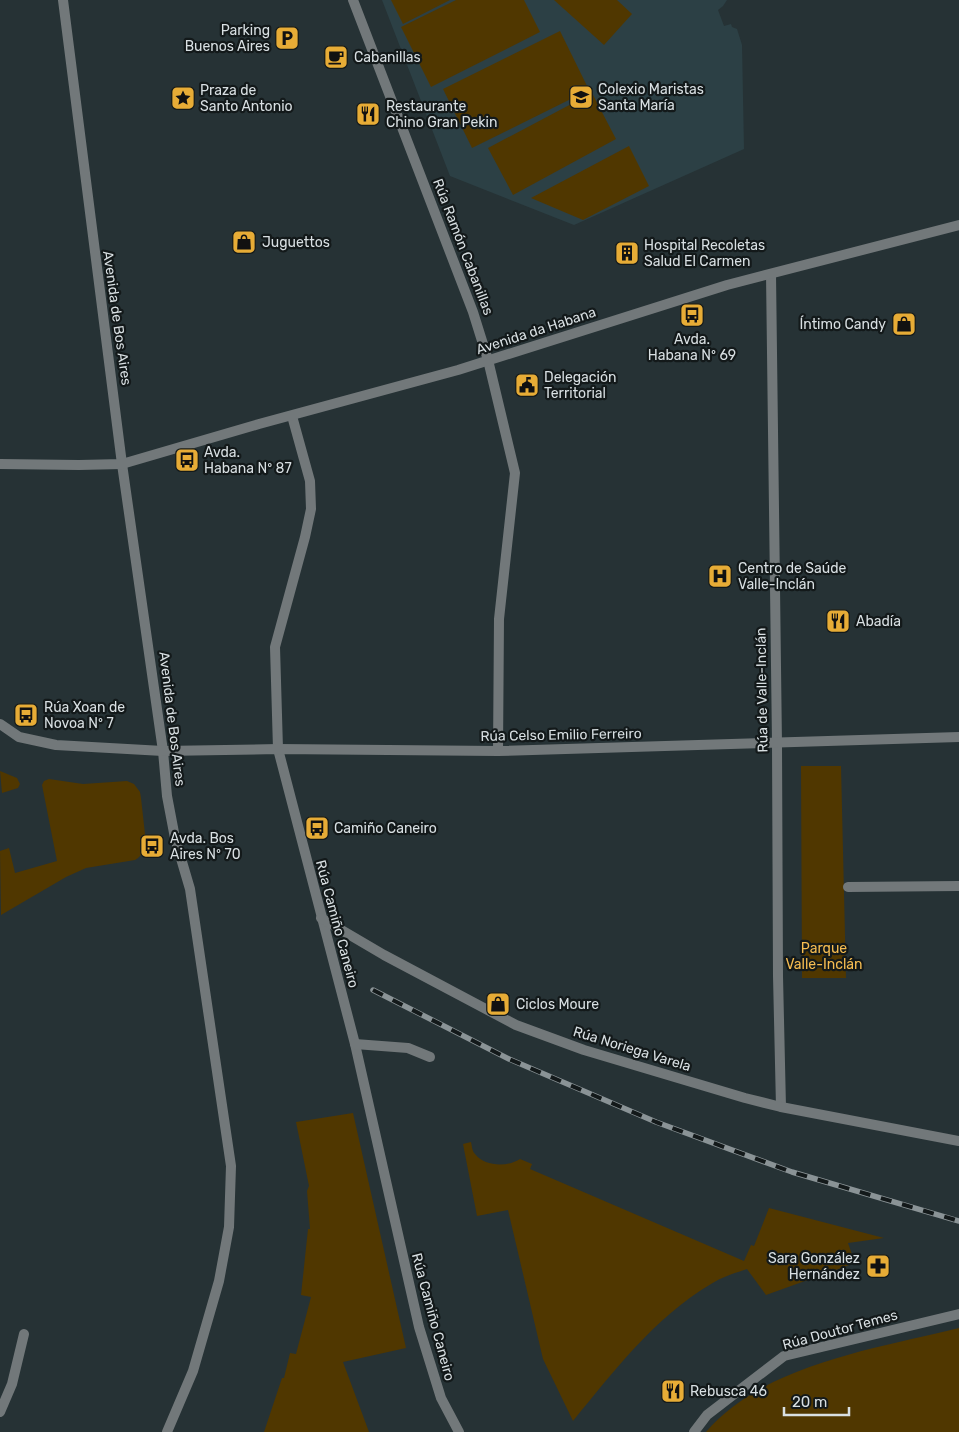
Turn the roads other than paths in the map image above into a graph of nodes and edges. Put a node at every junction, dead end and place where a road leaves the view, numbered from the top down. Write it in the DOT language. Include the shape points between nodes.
graph roads {
  1 [pos="63,0"];
  2 [pos="353,0"];
  3 [pos="959,225"];
  4 [pos="771,274"];
  5 [pos="488,360"];
  6 [pos="292,416"];
  7 [pos="0,464"];
  8 [pos="122,464"];
  9 [pos="0,724"];
  10 [pos="959,737"];
  11 [pos="777,744"];
  12 [pos="278,749"];
  13 [pos="163,751"];
  14 [pos="498,751"];
  15 [pos="959,886"];
  16 [pos="848,888"];
  17 [pos="321,918"];
  18 [pos="355,1044"];
  19 [pos="430,1057"];
  20 [pos="781,1107"];
  21 [pos="959,1141"];
  22 [pos="959,1314"];
  23 [pos="24,1334"];
  24 [pos="0,1412"];
  25 [pos="167,1432"];
  26 [pos="459,1432"];
  27 [pos="694,1432"];
  1 -- 8 [label="street, Avenida de Bos Aires"];
  2 -- 5 [label="street, Rúa Ramón Cabanillas" via="474,312"];
  3 -- 4 [label="street, Avenida da Habana"];
  4 -- 5 [label="street, Avenida da Habana"];
  4 -- 11 [label="street, Rúa de Valle-Inclán"];
  5 -- 6 [label="street, Avenida da Habana"];
  5 -- 14 [label="street, Rúa Ramón Cabanillas" via="515,473 499,619"];
  6 -- 8 [label="street, Avenida da Habana"];
  6 -- 12 [label="street, Rúa Camiño Caneiro" via="310,481 311,509 275,648"];
  7 -- 8 [label="street, Avenida da Habana"];
  8 -- 13 [label="street, Avenida de Bos Aires"];
  9 -- 13 [label="street, Rúa Celso Emilio Ferreiro" via="19,737 56,745"];
  10 -- 11 [label="street, Rúa Celso Emilio Ferreiro"];
  11 -- 14 [label="street, Rúa Celso Emilio Ferreiro"];
  11 -- 20 [label="street, Rúa de Valle-Inclán"];
  12 -- 13 [label="street, Rúa Celso Emilio Ferreiro"];
  12 -- 14 [label="street, Rúa Celso Emilio Ferreiro"];
  12 -- 17 [label="street, Rúa Camiño Caneiro"];
  13 -- 25 [label="street, Avenida de Bos Aires" via="175,838 190,889 231,1166 229,1227 219,1281 193,1371"];
  15 -- 16 [label="street"];
  17 -- 18 [label="street, Rúa Camiño Caneiro"];
  17 -- 20 [label="street, Rúa Noriega Varela" via="516,1025 584,1050"];
  18 -- 19 [label="street" via="408,1048"];
  18 -- 26 [label="street, Rúa Camiño Caneiro" via="419,1327 441,1398"];
  20 -- 21 [label="street, Rúa Noriega Varela"];
  22 -- 27 [label="street, Rúa Doutor Temes" via="784,1356 707,1415"];
  23 -- 24 [label="street" via="12,1384"];
}
